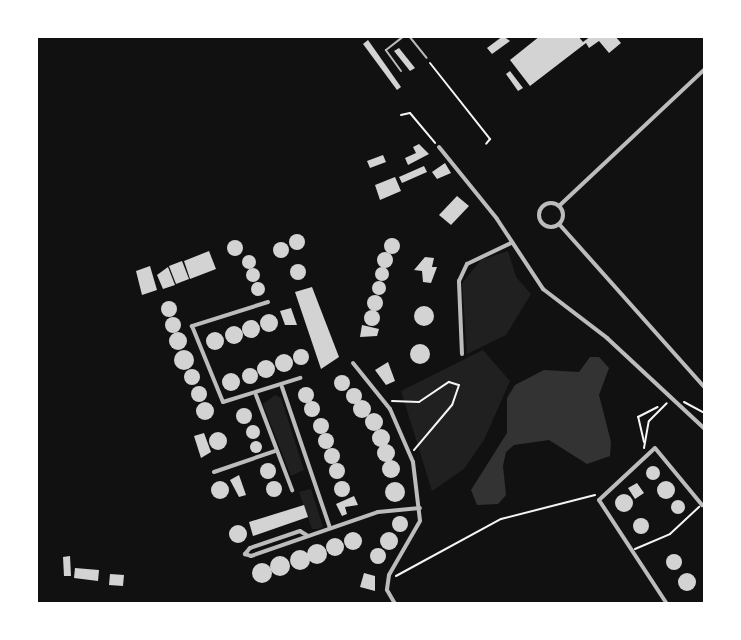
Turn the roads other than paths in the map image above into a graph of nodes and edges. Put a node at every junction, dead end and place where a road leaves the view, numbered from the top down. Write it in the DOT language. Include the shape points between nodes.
graph roads {
  1 [pos="407,36"];
  2 [pos="427,58"];
  3 [pos="705,69"];
  4 [pos="401,71"];
  5 [pos="439,147"];
  6 [pos="559,206"];
  7 [pos="559,224"];
  8 [pos="511,243"];
  9 [pos="268,302"];
  10 [pos="462,354"];
  11 [pos="353,363"];
  12 [pos="300,378"];
  13 [pos="282,387"];
  14 [pos="705,388"];
  15 [pos="256,395"];
  16 [pos="705,429"];
  17 [pos="275,451"];
  18 [pos="214,472"];
  19 [pos="292,490"];
  20 [pos="702,505"];
  21 [pos="420,508"];
  22 [pos="330,528"];
  23 [pos="308,536"];
  24 [pos="395,604"];
  25 [pos="667,604"];
  1 -- 2 [label="lane"];
  1 -- 4 [label="lane" via="386,50"];
  3 -- 6 [label="street"];
  5 -- 8 [label="street"];
  6 -- 7 [label="street"];
  6 -- 7 [label="street" via="547,203 539,212 547,226"];
  7 -- 14 [label="street"];
  8 -- 10 [label="street" via="467,264 459,281"];
  8 -- 16 [label="street" via="543,289"];
  9 -- 15 [label="street" via="192,326 223,402"];
  11 -- 21 [label="street" via="383,400 409,452"];
  12 -- 13 [label="street"];
  13 -- 15 [label="street"];
  13 -- 22 [label="street"];
  15 -- 17 [label="street"];
  17 -- 18 [label="street"];
  17 -- 19 [label="street"];
  20 -- 25 [label="street" via="655,448 599,503"];
  21 -- 22 [label="street" via="389,509"];
  21 -- 24 [label="street" via="412,541 387,580"];
  22 -- 23 [label="street"];
  23 -- 23 [label="street" via="251,556 245,554 300,531"];
}
